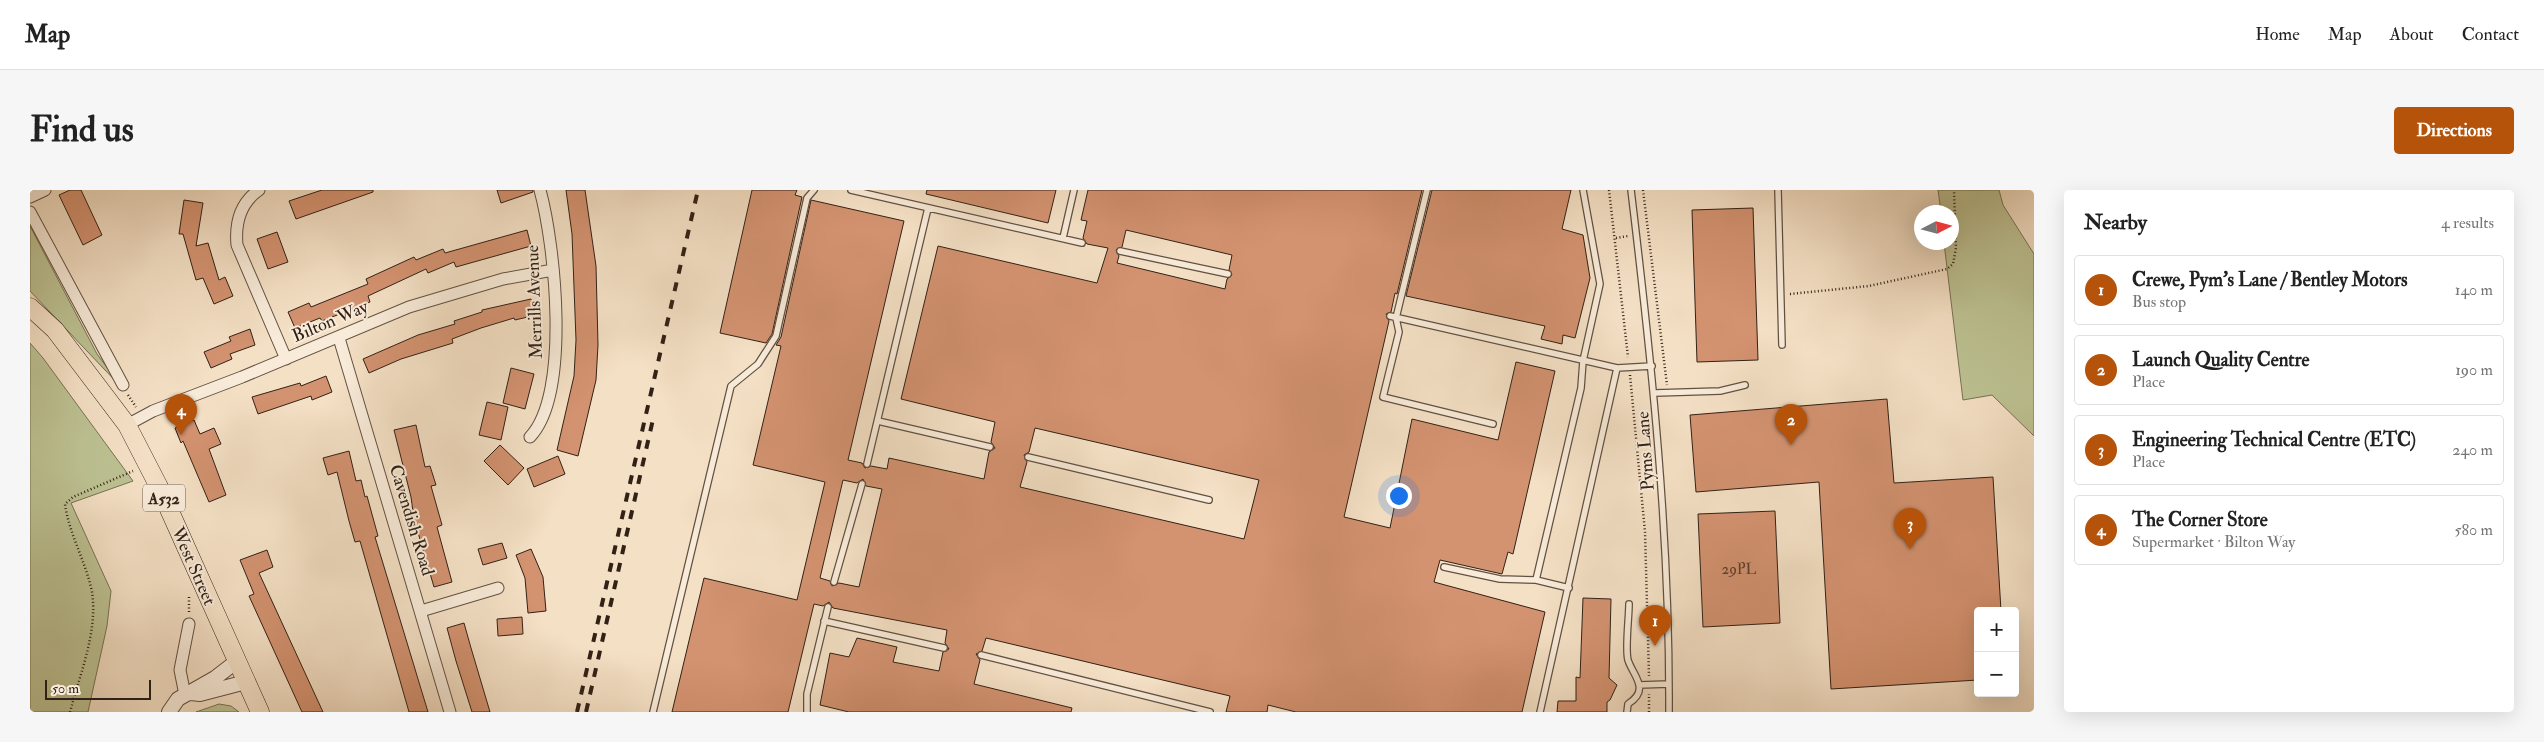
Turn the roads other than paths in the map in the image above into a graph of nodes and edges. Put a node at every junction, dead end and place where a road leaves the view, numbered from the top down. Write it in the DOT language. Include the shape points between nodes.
graph roads {
  1 [pos="45,190"];
  2 [pos="259,190"];
  3 [pos="540,190"];
  4 [pos="814,190"];
  5 [pos="851,190"];
  6 [pos="1074,190"];
  7 [pos="1427,190"];
  8 [pos="1583,190"];
  9 [pos="1631,190"];
  10 [pos="1778,190"];
  11 [pos="30,197"];
  12 [pos="928,208"];
  13 [pos="30,212"];
  14 [pos="1063,238"];
  15 [pos="1082,242"];
  16 [pos="1120,251"];
  17 [pos="553,270"];
  18 [pos="1228,274"];
  19 [pos="30,307"];
  20 [pos="1393,317"];
  21 [pos="339,338"];
  22 [pos="1782,345"];
  23 [pos="286,359"];
  24 [pos="1583,361"];
  25 [pos="1652,366"];
  26 [pos="1618,368"];
  27 [pos="123,385"];
  28 [pos="1745,385"];
  29 [pos="1655,393"];
  30 [pos="134,421"];
  31 [pos="878,422"];
  32 [pos="1493,424"];
  33 [pos="530,437"];
  34 [pos="990,447"];
  35 [pos="1028,457"];
  36 [pos="867,464"];
  37 [pos="862,484"];
  38 [pos="1210,500"];
  39 [pos="1444,567"];
  40 [pos="1536,580"];
  41 [pos="834,582"];
  42 [pos="498,588"];
  43 [pos="1569,588"];
  44 [pos="1629,604"];
  45 [pos="828,607"];
  46 [pos="421,611"];
  47 [pos="824,621"];
  48 [pos="189,624"];
  49 [pos="944,648"];
  50 [pos="981,655"];
  51 [pos="237,661"];
  52 [pos="246,682"];
  53 [pos="1669,684"];
  54 [pos="1639,685"];
  55 [pos="187,694"];
  56 [pos="169,712"];
  57 [pos="260,712"];
  58 [pos="450,712"];
  59 [pos="653,712"];
  60 [pos="807,712"];
  61 [pos="1210,712"];
  62 [pos="1540,712"];
  63 [pos="1627,712"];
  64 [pos="1669,712"];
  1 -- 11 [label="street"];
  2 -- 23 [label="street" via="247,200 240,214 236,228 237,245"];
  3 -- 17 [label="street, Merrills Avenue"];
  4 -- 59 [label="lane" via="807,198 776,336 758,364 730,386"];
  5 -- 12 [label="lane"];
  6 -- 14 [label="lane"];
  7 -- 20 [label="lane"];
  8 -- 24 [label="lane" via="1600,284"];
  9 -- 25 [label="lane, Pyms Lane"];
  10 -- 22 [label="lane"];
  12 -- 14 [label="lane"];
  12 -- 31 [label="lane"];
  13 -- 27 [label="street"];
  14 -- 15 [label="lane"];
  16 -- 18 [label="lane"];
  17 -- 21 [label="street, Bilton Way" via="503,279 439,297"];
  17 -- 33 [label="street, Merrills Avenue" via="555,364 541,424"];
  19 -- 30 [label="main road, West Street / A532" via="56,330"];
  20 -- 24 [label="lane"];
  20 -- 32 [label="lane" via="1399,332 1383,397"];
  21 -- 23 [label="street, Bilton Way"];
  21 -- 46 [label="street, Cavendish Road"];
  23 -- 30 [label="street, Bilton Way"];
  24 -- 26 [label="lane"];
  24 -- 40 [label="lane" via="1581,388"];
  25 -- 26 [label="lane"];
  25 -- 29 [label="lane, Pyms Lane"];
  26 -- 43 [label="lane"];
  28 -- 29 [label="lane" via="1720,391"];
  29 -- 53 [label="lane, Pyms Lane" via="1665,526"];
  30 -- 51 [label="main road, West Street / A532" via="148,464"];
  31 -- 34 [label="lane"];
  31 -- 36 [label="lane"];
  35 -- 38 [label="lane"];
  37 -- 41 [label="lane"];
  39 -- 40 [label="lane" via="1500,579"];
  40 -- 43 [label="lane"];
  42 -- 46 [label="street"];
  43 -- 62 [label="lane"];
  44 -- 54 [label="lane" via="1628,660"];
  45 -- 47 [label="lane"];
  46 -- 58 [label="street, Cavendish Road"];
  47 -- 49 [label="lane"];
  47 -- 60 [label="lane" via="807,694"];
  48 -- 55 [label="street" via="180,670"];
  50 -- 61 [label="lane"];
  51 -- 52 [label="main road, West Street / A532"];
  51 -- 55 [label="street"];
  52 -- 55 [label="street" via="200,694"];
  52 -- 57 [label="main road, West Street / A532"];
  53 -- 54 [label="lane"];
  53 -- 64 [label="lane, Pyms Lane"];
  54 -- 63 [label="lane"];
  55 -- 56 [label="street"];
}
